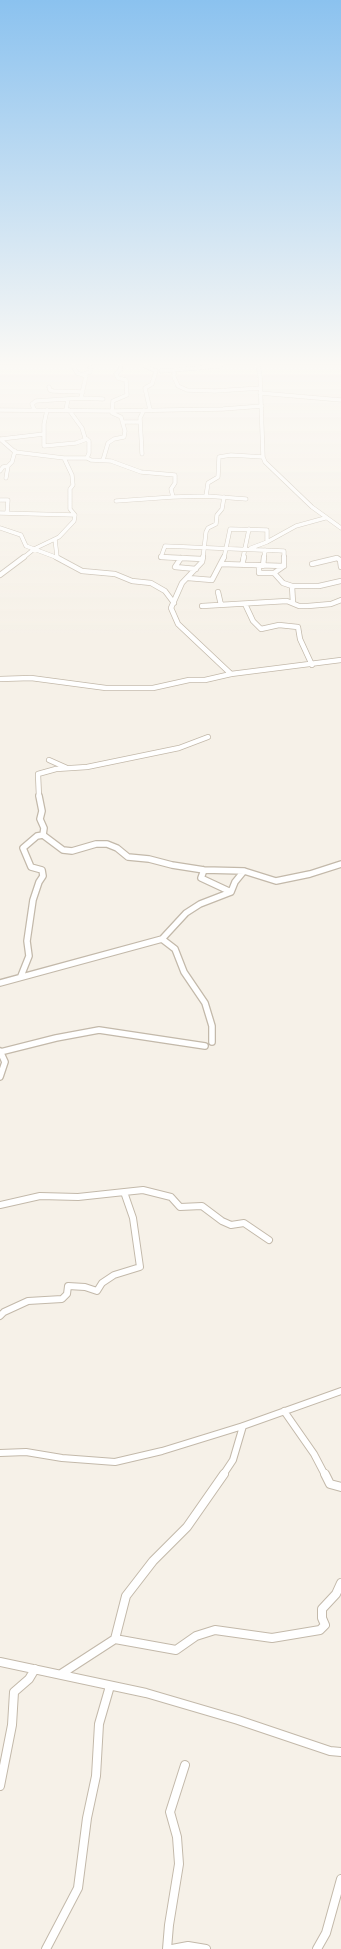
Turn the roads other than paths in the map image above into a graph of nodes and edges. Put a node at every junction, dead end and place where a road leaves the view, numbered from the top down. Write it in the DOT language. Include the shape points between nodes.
graph roads {
  1 [pos="13,457"];
  2 [pos="57,457"];
  3 [pos="104,457"];
  4 [pos="219,457"];
  5 [pos="263,457"];
  6 [pos="64,458"];
  7 [pos="87,458"];
  8 [pos="103,460"];
  9 [pos="8,466"];
  10 [pos="0,471"];
  11 [pos="6,478"];
  12 [pos="206,496"];
  13 [pos="173,497"];
  14 [pos="224,497"];
  15 [pos="246,499"];
  16 [pos="0,500"];
  17 [pos="116,501"];
  18 [pos="0,513"];
  19 [pos="7,513"];
  20 [pos="75,515"];
  21 [pos="325,518"];
  22 [pos="0,528"];
  23 [pos="341,528"];
  24 [pos="249,529"];
  25 [pos="54,539"];
  26 [pos="267,542"];
  27 [pos="204,548"];
  28 [pos="34,549"];
  29 [pos="225,549"];
  30 [pos="245,550"];
  31 [pos="265,550"];
  32 [pos="57,557"];
  33 [pos="181,558"];
  34 [pos="202,559"];
  35 [pos="221,564"];
  36 [pos="312,564"];
  37 [pos="242,565"];
  38 [pos="261,566"];
  39 [pos="284,566"];
  40 [pos="341,567"];
  41 [pos="196,569"];
  42 [pos="274,573"];
  43 [pos="0,575"];
  44 [pos="188,578"];
  45 [pos="341,581"];
  46 [pos="292,586"];
  47 [pos="218,592"];
  48 [pos="341,600"];
  49 [pos="174,603"];
  50 [pos="293,603"];
  51 [pos="245,604"];
  52 [pos="221,605"];
  53 [pos="202,606"];
  54 [pos="341,660"];
  55 [pos="312,664"];
  56 [pos="231,674"];
  57 [pos="0,679"];
  58 [pos="208,737"];
  59 [pos="49,760"];
  60 [pos="67,768"];
  61 [pos="43,835"];
  62 [pos="341,864"];
  63 [pos="204,870"];
  64 [pos="244,871"];
  65 [pos="231,892"];
  66 [pos="162,939"];
  67 [pos="21,976"];
  68 [pos="0,983"];
  69 [pos="212,1042"];
  70 [pos="205,1046"];
  71 [pos="0,1052"];
  72 [pos="0,1077"];
  73 [pos="124,1192"];
  74 [pos="0,1205"];
  75 [pos="269,1240"];
  76 [pos="0,1316"];
  77 [pos="341,1391"];
  78 [pos="284,1411"];
  79 [pos="243,1426"];
  80 [pos="0,1453"];
  81 [pos="341,1487"];
  82 [pos="341,1584"];
  83 [pos="115,1639"];
  84 [pos="0,1662"];
  85 [pos="35,1669"];
  86 [pos="61,1674"];
  87 [pos="110,1686"];
  88 [pos="341,1752"];
  89 [pos="185,1765"];
  90 [pos="0,1786"];
  91 [pos="341,1879"];
  92 [pos="46,1949"];
  93 [pos="167,1949"];
  94 [pos="172,1949"];
  95 [pos="206,1949"];
  96 [pos="317,1949"];
  1 -- 9 [label="street"];
  2 -- 6 [label="street"];
  3 -- 8 [label="street"];
  4 -- 12 [label="street" via="218,477 208,483"];
  5 -- 21 [label="street" via="268,466"];
  6 -- 7 [label="street"];
  6 -- 20 [label="street" via="72,475 70,509"];
  7 -- 8 [label="street"];
  8 -- 13 [label="street" via="141,472 174,474 175,484 171,489"];
  9 -- 10 [label="street"];
  9 -- 11 [label="street"];
  12 -- 13 [label="street"];
  12 -- 14 [label="street"];
  13 -- 17 [label="street"];
  14 -- 15 [label="street"];
  14 -- 27 [label="street" via="216,524 206,532"];
  16 -- 19 [label="street" via="8,500"];
  18 -- 19 [label="street"];
  19 -- 20 [label="street"];
  20 -- 25 [label="street" via="68,528"];
  21 -- 23 [label="street"];
  21 -- 26 [label="street" via="296,526"];
  22 -- 28 [label="street" via="21,535 26,546"];
  24 -- 26 [label="street" via="267,530"];
  24 -- 29 [label="street" via="230,529"];
  24 -- 30 [label="street"];
  25 -- 28 [label="street"];
  25 -- 32 [label="street" via="58,546"];
  26 -- 30 [label="street"];
  27 -- 29 [label="street"];
  27 -- 33 [label="street" via="164,546 161,557"];
  27 -- 34 [label="street"];
  28 -- 32 [label="street"];
  28 -- 43 [label="street"];
  29 -- 30 [label="street"];
  29 -- 35 [label="street"];
  30 -- 31 [label="street"];
  30 -- 37 [label="street"];
  31 -- 38 [label="street"];
  31 -- 39 [label="street" via="284,551"];
  32 -- 49 [label="street" via="82,571 114,574 132,581 151,583 165,591"];
  33 -- 34 [label="street"];
  33 -- 41 [label="street" via="175,567"];
  34 -- 41 [label="street"];
  35 -- 37 [label="street"];
  35 -- 44 [label="street" via="212,580"];
  36 -- 40 [label="street" via="337,558"];
  37 -- 38 [label="street"];
  38 -- 39 [label="street"];
  38 -- 42 [label="street" via="259,573"];
  39 -- 42 [label="street"];
  41 -- 44 [label="street"];
  42 -- 46 [label="street" via="283,583"];
  44 -- 49 [label="street" via="182,583"];
  45 -- 46 [label="street" via="319,586"];
  46 -- 50 [label="street"];
  47 -- 52 [label="street"];
  48 -- 50 [label="street" via="327,605 303,606"];
  49 -- 56 [label="street" via="171,612 178,624"];
  50 -- 51 [label="street" via="287,601"];
  51 -- 52 [label="street"];
  51 -- 55 [label="street" via="253,621 261,629 279,625 298,627 300,640"];
  52 -- 53 [label="street"];
  54 -- 55 [label="street"];
  55 -- 56 [label="street"];
  56 -- 57 [label="street" via="152,688 106,688 31,678"];
  58 -- 60 [label="street" via="180,748 104,764"];
  59 -- 60 [label="street"];
  60 -- 61 [label="street" via="38,774"];
  61 -- 63 [label="street" via="63,850 72,851 96,844 106,844 117,848 128,857"];
  61 -- 67 [label="street" via="37,836 23,848 31,867 42,870 43,876 34,900 27,941 29,956"];
  62 -- 64 [label="street" via="276,881"];
  63 -- 64 [label="street"];
  63 -- 65 [label="street" via="201,878"];
  64 -- 65 [label="street"];
  65 -- 66 [label="street" via="200,904 186,913"];
  66 -- 67 [label="street"];
  66 -- 69 [label="street" via="175,950 184,972 205,1003 212,1026"];
  67 -- 68 [label="street"];
  70 -- 71 [label="street" via="99,1030"];
  71 -- 72 [label="street" via="5,1062"];
  73 -- 74 [label="street" via="78,1197 40,1196"];
  73 -- 75 [label="street" via="143,1190 171,1197 180,1207 202,1206 222,1222 231,1225 244,1223"];
  73 -- 76 [label="street" via="133,1218 140,1267 114,1275 97,1290 68,1286 62,1299 28,1301"];
  77 -- 78 [label="street"];
  78 -- 79 [label="street"];
  78 -- 81 [label="street" via="314,1454 330,1484"];
  79 -- 80 [label="street" via="162,1451 115,1462 26,1452"];
  79 -- 83 [label="street" via="233,1460 214,1489 187,1527 153,1561 126,1596"];
  82 -- 83 [label="street" via="336,1594 322,1609 325,1625 320,1630 272,1638 216,1630 196,1636 176,1650"];
  83 -- 86 [label="street"];
  84 -- 85 [label="street"];
  85 -- 86 [label="street"];
  85 -- 90 [label="street" via="29,1680 14,1692 12,1724"];
  86 -- 87 [label="street"];
  87 -- 88 [label="street" via="146,1693 330,1751"];
  87 -- 92 [label="street" via="99,1724 96,1776 87,1818 78,1888"];
  89 -- 93 [label="street" via="170,1812 179,1864"];
  91 -- 96 [label="street" via="326,1933"];
  94 -- 95 [label="street" via="188,1946"];
}
